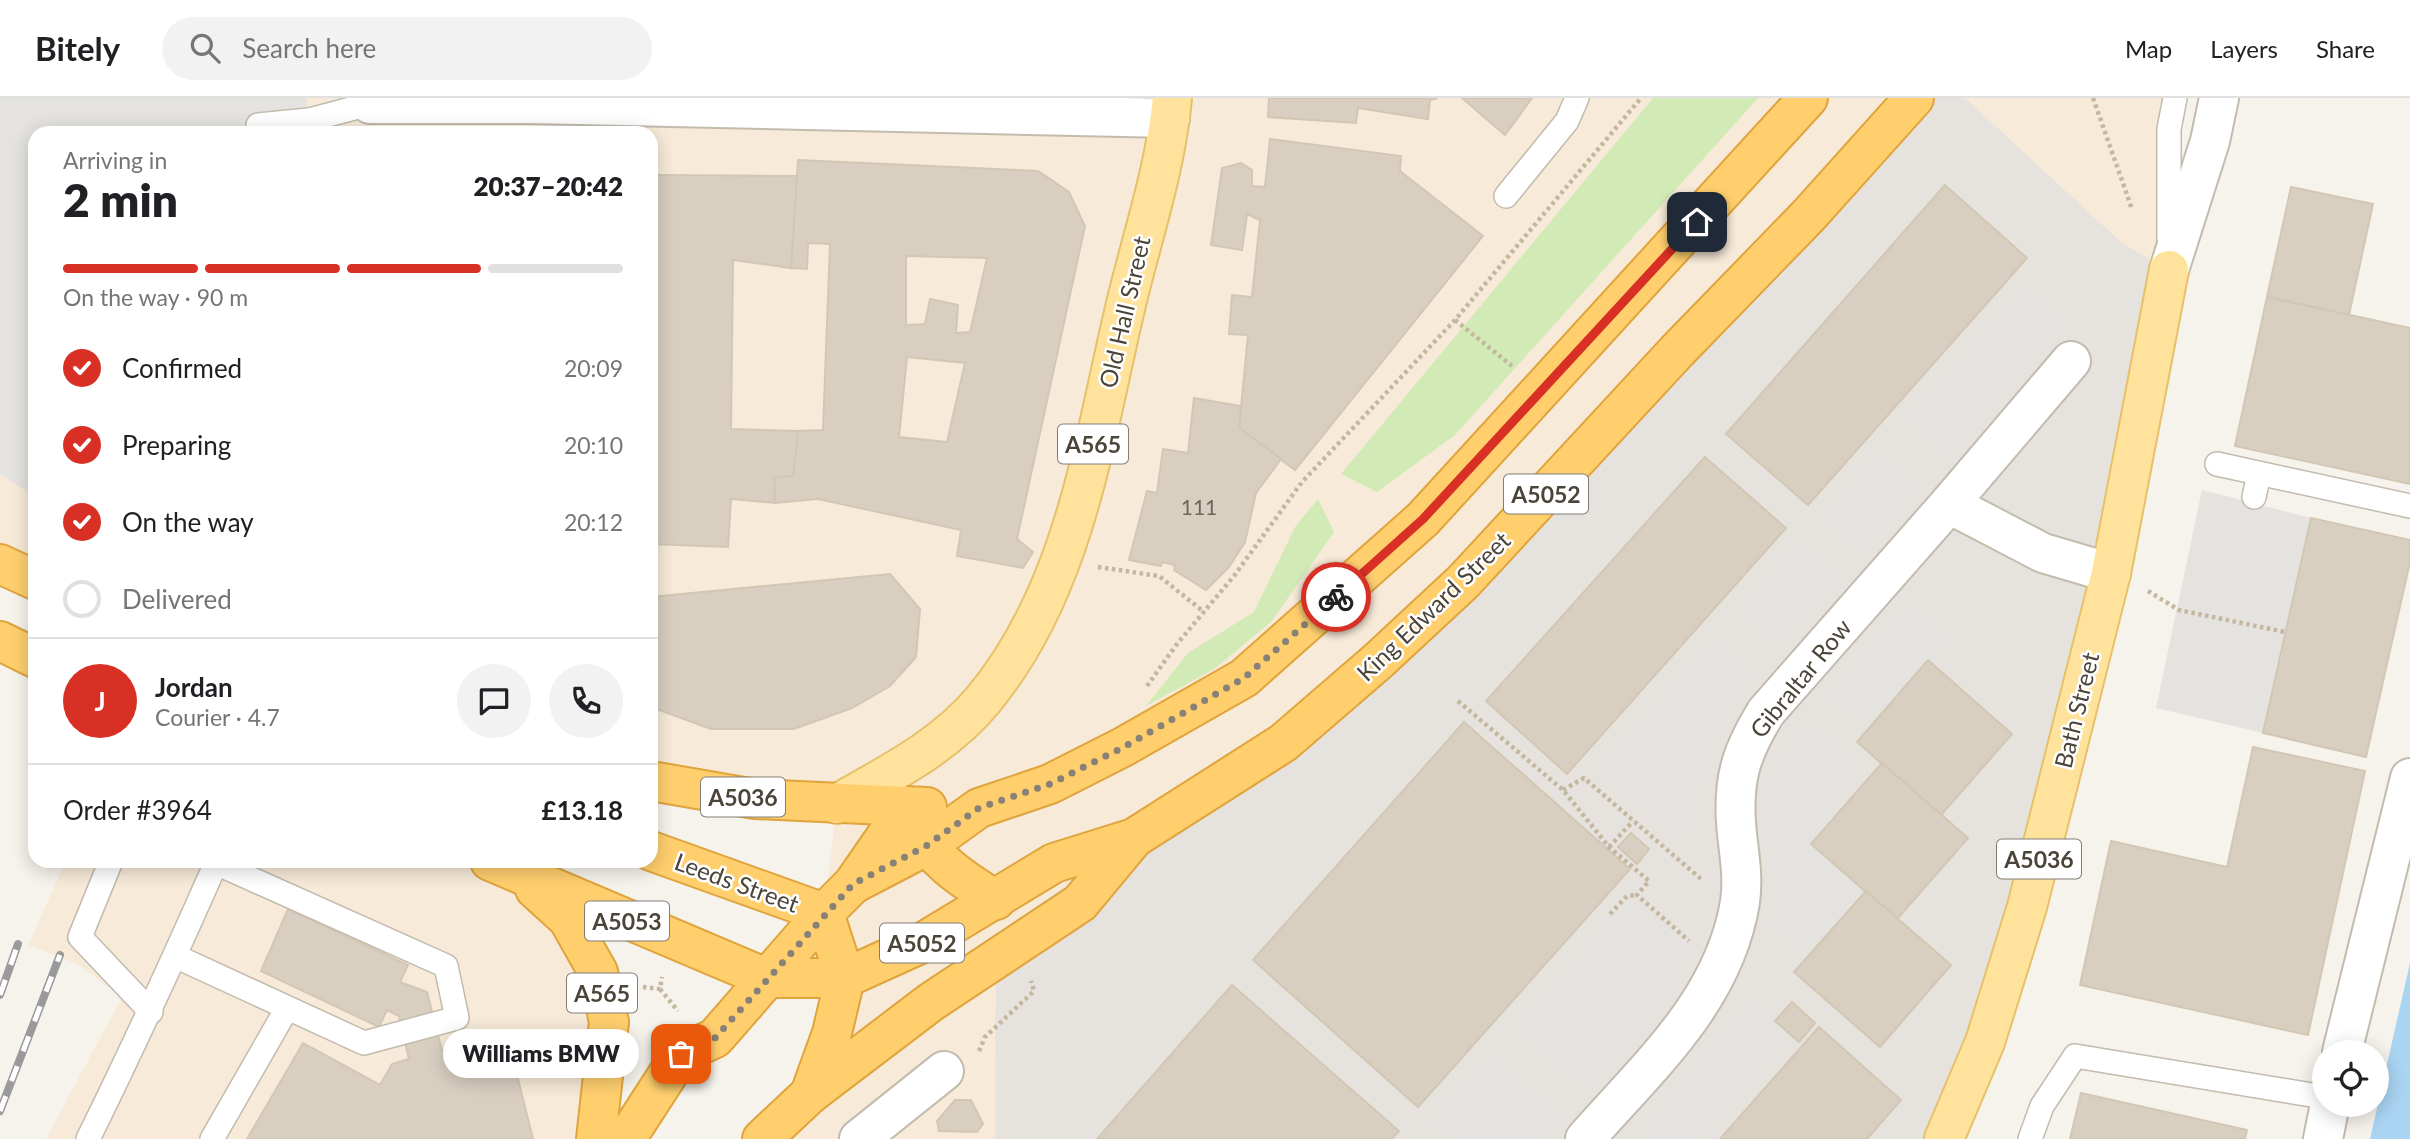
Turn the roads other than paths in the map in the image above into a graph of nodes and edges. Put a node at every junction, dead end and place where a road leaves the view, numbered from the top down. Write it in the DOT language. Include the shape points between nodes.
graph roads {
  1 [pos="1577,98"];
  2 [pos="1808,98"];
  3 [pos="1914,98"];
  4 [pos="2175,98"];
  5 [pos="2219,98"];
  6 [pos="370,101"];
  7 [pos="1171,108"];
  8 [pos="529,119"];
  9 [pos="258,125"];
  10 [pos="1506,195"];
  11 [pos="2169,270"];
  12 [pos="2071,361"];
  13 [pos="2217,464"];
  14 [pos="1949,504"];
  15 [pos="2410,506"];
  16 [pos="0,564"];
  17 [pos="28,577"];
  18 [pos="2125,579"];
  19 [pos="0,641"];
  20 [pos="28,655"];
  21 [pos="930,751"];
  22 [pos="2410,778"];
  23 [pos="658,782"];
  24 [pos="837,804"];
  25 [pos="907,806"];
  26 [pos="979,808"];
  27 [pos="1134,838"];
  28 [pos="926,846"];
  29 [pos="658,854"];
  30 [pos="108,868"];
  31 [pos="214,868"];
  32 [pos="227,868"];
  33 [pos="506,868"];
  34 [pos="507,868"];
  35 [pos="853,884"];
  36 [pos="996,900"];
  37 [pos="824,913"];
  38 [pos="175,956"];
  39 [pos="766,978"];
  40 [pos="845,978"];
  41 [pos="286,1010"];
  42 [pos="151,1013"];
  43 [pos="2346,1040"];
  44 [pos="959,1064"];
  45 [pos="810,1094"];
  46 [pos="2312,1095"];
  47 [pos="2327,1117"];
  48 [pos="88,1139"];
  49 [pos="212,1139"];
  50 [pos="596,1139"];
  51 [pos="626,1139"];
  52 [pos="762,1139"];
  53 [pos="859,1139"];
  54 [pos="1585,1139"];
  55 [pos="1944,1139"];
  56 [pos="2030,1139"];
  57 [pos="2323,1139"];
  1 -- 10 [label="lane" via="1567,121"];
  2 -- 26 [label="highway, A5052" via="1423,519 1244,678 1063,778"];
  3 -- 27 [label="highway, King Edward Street / A5052" via="1462,582 1283,743"];
  4 -- 11 [label="lane, Bath Street" via="2169,129"];
  5 -- 11 [label="street, Bath Street / A5036"];
  6 -- 8 [label="street"];
  6 -- 9 [label="lane" via="309,120"];
  7 -- 8 [label="street"];
  7 -- 21 [label="main road, Old Hall Street / A565" via="1060,570 1012,659 982,701"];
  11 -- 18 [label="main road, Bath Street / A5036"];
  12 -- 14 [label="street, Gibraltar Row"];
  13 -- 15 [label="lane" via="2257,486"];
  14 -- 18 [label="street" via="2036,549"];
  14 -- 54 [label="street, Gibraltar Row" via="1766,712 1746,745 1735,789 1742,885 1724,959 1700,1007"];
  16 -- 17 [label="highway"];
  18 -- 55 [label="main road, Bath Street / A5036" via="1985,1042"];
  19 -- 20 [label="highway"];
  21 -- 24 [label="main road, Old Hall Street / A565"];
  21 -- 25 [label="main road"];
  22 -- 43 [label="street"];
  23 -- 24 [label="highway, A5036" via="755,799"];
  24 -- 25 [label="highway, A5036"];
  25 -- 26 [label="highway, A5036"];
  25 -- 28 [label="highway"];
  25 -- 35 [label="highway"];
  26 -- 28 [label="highway, A5052"];
  27 -- 36 [label="highway, King Edward Street / A5052" via="1054,863"];
  27 -- 45 [label="highway" via="1080,904 931,1002"];
  28 -- 35 [label="highway, A5052"];
  28 -- 36 [label="highway" via="954,873"];
  29 -- 37 [label="highway, Leeds Street"];
  30 -- 42 [label="lane" via="80,937"];
  31 -- 38 [label="lane"];
  32 -- 41 [label="lane" via="446,966 457,1018 364,1043"];
  33 -- 50 [label="highway, A565" via="568,919 598,972 609,1022"];
  34 -- 39 [label="highway, A5053"];
  35 -- 37 [label="highway"];
  36 -- 40 [label="highway, King Edward Street / A5052" via="920,944"];
  37 -- 39 [label="highway"];
  37 -- 40 [label="highway"];
  38 -- 41 [label="lane"];
  38 -- 42 [label="lane"];
  39 -- 40 [label="highway, King Edward Street / A5052"];
  39 -- 51 [label="highway" via="715,1038 681,1054"];
  40 -- 45 [label="highway"];
  41 -- 49 [label="lane"];
  42 -- 48 [label="lane"];
  44 -- 53 [label="street"];
  45 -- 52 [label="highway"];
  46 -- 56 [label="lane" via="2075,1056 2042,1106"];
  47 -- 57 [label="street"];
}
